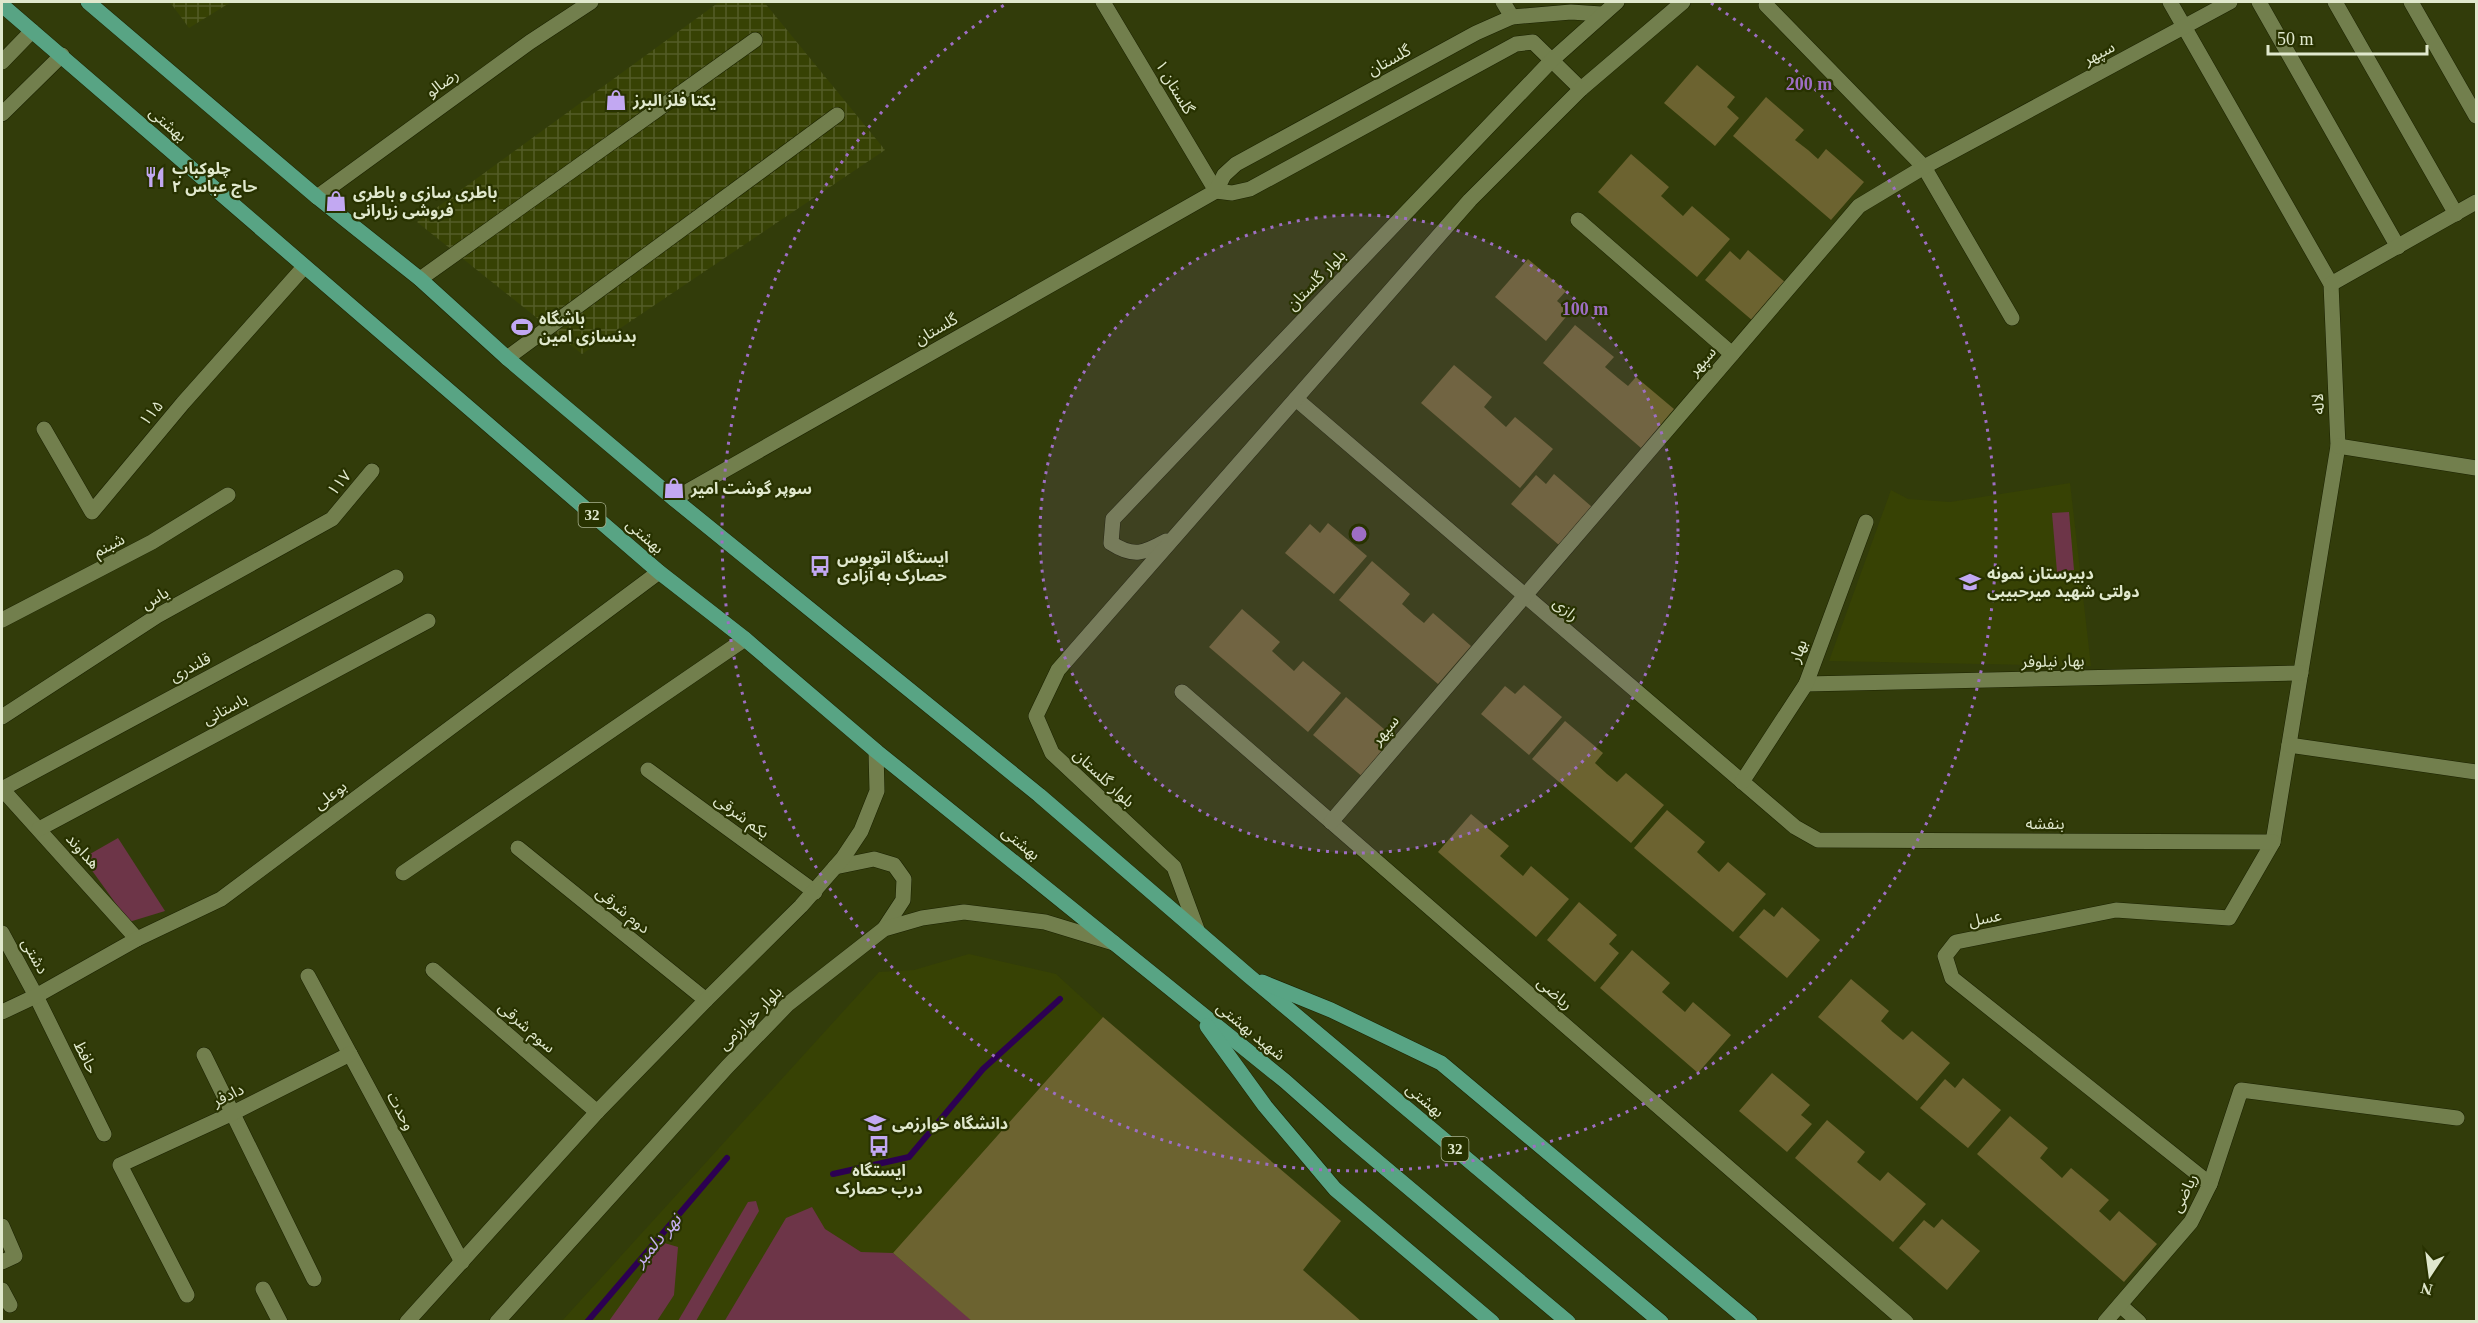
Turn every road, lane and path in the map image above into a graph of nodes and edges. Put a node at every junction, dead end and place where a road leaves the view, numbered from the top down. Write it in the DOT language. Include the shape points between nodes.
graph roads {
  1 [pos="88,2"];
  2 [pos="591,2"];
  3 [pos="1103,2"];
  4 [pos="1503,2"];
  5 [pos="1617,2"];
  6 [pos="1683,2"];
  7 [pos="2170,2"];
  8 [pos="2230,2"];
  9 [pos="2259,2"];
  10 [pos="2335,2"];
  11 [pos="2411,2"];
  12 [pos="2,5"];
  13 [pos="1766,5"];
  14 [pos="1600,14"];
  15 [pos="1512,17"];
  16 [pos="2184,27"];
  17 [pos="32,31"];
  18 [pos="755,40"];
  19 [pos="62,55"];
  20 [pos="1552,60"];
  21 [pos="2,62"];
  22 [pos="1581,89"];
  23 [pos="2,114"];
  24 [pos="837,115"];
  25 [pos="2476,117"];
  26 [pos="1924,167"];
  27 [pos="1216,191"];
  28 [pos="317,197"];
  29 [pos="2476,202"];
  30 [pos="2456,214"];
  31 [pos="1578,220"];
  32 [pos="2398,247"];
  33 [pos="304,267"];
  34 [pos="420,279"];
  35 [pos="2331,284"];
  36 [pos="2012,318"];
  37 [pos="1732,354"];
  38 [pos="507,358"];
  39 [pos="1296,399"];
  40 [pos="44,429"];
  41 [pos="2338,446"];
  42 [pos="2476,468"];
  43 [pos="372,471"];
  44 [pos="228,495"];
  45 [pos="674,499"];
  46 [pos="332,519"];
  47 [pos="1866,522"];
  48 [pos="1176,535"];
  49 [pos="659,572"];
  50 [pos="396,577"];
  51 [pos="1523,596"];
  52 [pos="2,620"];
  53 [pos="428,621"];
  54 [pos="745,639"];
  55 [pos="2301,674"];
  56 [pos="1806,684"];
  57 [pos="1182,692"];
  58 [pos="2,717"];
  59 [pos="2289,746"];
  60 [pos="876,751"];
  61 [pos="648,771"];
  62 [pos="2476,772"];
  63 [pos="1742,782"];
  64 [pos="2,789"];
  65 [pos="1331,822"];
  66 [pos="39,830"];
  67 [pos="1818,840"];
  68 [pos="2273,842"];
  69 [pos="518,848"];
  70 [pos="836,867"];
  71 [pos="403,873"];
  72 [pos="815,892"];
  73 [pos="884,929"];
  74 [pos="1198,932"];
  75 [pos="2,933"];
  76 [pos="137,939"];
  77 [pos="1114,943"];
  78 [pos="433,970"];
  79 [pos="308,976"];
  80 [pos="1249,976"];
  81 [pos="36,996"];
  82 [pos="706,1000"];
  83 [pos="1195,1010"];
  84 [pos="2,1012"];
  85 [pos="350,1054"];
  86 [pos="204,1055"];
  87 [pos="597,1112"];
  88 [pos="233,1113"];
  89 [pos="2457,1118"];
  90 [pos="104,1134"];
  91 [pos="2210,1184"];
  92 [pos="2,1226"];
  93 [pos="8,1259"];
  94 [pos="462,1262"];
  95 [pos="314,1279"];
  96 [pos="263,1289"];
  97 [pos="2,1290"];
  98 [pos="187,1295"];
  99 [pos="10,1305"];
  100 [pos="2120,1305"];
  101 [pos="280,1322"];
  102 [pos="407,1322"];
  103 [pos="497,1322"];
  104 [pos="1492,1322"];
  105 [pos="1568,1322"];
  106 [pos="1661,1322"];
  107 [pos="1749,1322"];
  108 [pos="1906,1322"];
  109 [pos="2105,1322"];
  110 [pos="2139,1322"];
  1 -- 28 [label="main road, 32"];
  2 -- 28 [label="street, رضالو"];
  3 -- 27 [label="street, گلستان ۱"];
  4 -- 15 [label="street"];
  5 -- 14 [label="street, بلوار گلستان"];
  6 -- 22 [label="street, بلوار گلستان"];
  7 -- 16 [label="street, لاله"];
  8 -- 16 [label="street, سپهر"];
  9 -- 32 [label="street"];
  10 -- 30 [label="street"];
  11 -- 25 [label="street"];
  12 -- 17 [label="main road, بهشتی / 32"];
  13 -- 26 [label="street"];
  14 -- 15 [label="street, گلستان"];
  14 -- 20 [label="street, بلوار گلستان"];
  15 -- 27 [label="street, گلستان" via="1236,164 1224,175"];
  16 -- 26 [label="street, سپهر"];
  16 -- 35 [label="street, لاله"];
  17 -- 19 [label="main road, بهشتی / 32"];
  17 -- 21 [label="street"];
  18 -- 34 [label="street"];
  19 -- 23 [label="street"];
  19 -- 33 [label="main road, بهشتی / 32"];
  20 -- 22 [label="street, گلستان"];
  20 -- 27 [label="street, گلستان" via="1533,42 1516,44 1250,189"];
  20 -- 48 [label="street, بلوار گلستان" via="1113,519 1111,543 1125,552 1145,552"];
  22 -- 39 [label="street, بلوار گلستان" via="1470,200"];
  24 -- 38 [label="street"];
  26 -- 36 [label="street"];
  26 -- 37 [label="street, سپهر" via="1859,206"];
  27 -- 45 [label="street, گلستان"];
  28 -- 34 [label="main road, 32"];
  29 -- 30 [label="street"];
  30 -- 32 [label="street"];
  31 -- 37 [label="street"];
  32 -- 35 [label="street"];
  33 -- 40 [label="street, ۱۱۵" via="92,512"];
  33 -- 49 [label="main road, بهشتی / 32"];
  34 -- 38 [label="main road, 32"];
  35 -- 41 [label="street, لاله"];
  37 -- 51 [label="street, سپهر"];
  38 -- 45 [label="main road, 32"];
  39 -- 48 [label="street, بلوار گلستان"];
  39 -- 51 [label="street, رازی"];
  41 -- 42 [label="street"];
  41 -- 55 [label="street, لاله"];
  43 -- 46 [label="street, ۱۱۷"];
  44 -- 52 [label="street, شبنم" via="152,542"];
  45 -- 74 [label="main road, 32" via="995,758"];
  46 -- 58 [label="street, یاس" via="157,616"];
  47 -- 56 [label="street, بهار"];
  48 -- 74 [label="street, بلوار گلستان" via="1058,670 1036,716 1052,753 1174,867"];
  49 -- 54 [label="main road, بهشتی / 32"];
  49 -- 76 [label="street, بوعلی" via="221,899"];
  50 -- 64 [label="street, قلندری"];
  51 -- 63 [label="street, رازی"];
  51 -- 65 [label="street, سپهر"];
  53 -- 66 [label="street, باستانی"];
  54 -- 60 [label="main road, بهشتی / 32"];
  54 -- 71 [label="street"];
  55 -- 56 [label="street, بهار نیلوفر"];
  55 -- 59 [label="street, لاله"];
  56 -- 63 [label="street, بهار"];
  57 -- 65 [label="street, ریاضی"];
  59 -- 62 [label="street"];
  59 -- 68 [label="street, لاله"];
  60 -- 70 [label="street" via="877,791 861,831"];
  60 -- 77 [label="main road, بهشتی / 32"];
  61 -- 72 [label="street, یکم شرقی"];
  63 -- 67 [label="street, رازی" via="1795,827"];
  64 -- 66 [label="street, هداوند"];
  65 -- 108 [label="street, ریاضی"];
  66 -- 76 [label="street, هداوند"];
  67 -- 68 [label="street, بنفشه"];
  68 -- 91 [label="street, عسل" via="2229,918 2116,910 1956,942 1946,956 1952,978"];
  69 -- 82 [label="street, دوم شرقی"];
  70 -- 72 [label="street"];
  70 -- 73 [label="street" via="874,859 894,865 904,879 903,900"];
  72 -- 82 [label="street"];
  73 -- 77 [label="street, بلوار خوارزمی" via="964,912 1046,922"];
  73 -- 103 [label="street, بلوار خوارزمی" via="788,1004"];
  74 -- 80 [label="main road, 32"];
  75 -- 81 [label="street, دشتی"];
  76 -- 81 [label="street, بوعلی"];
  77 -- 83 [label="main road, بهشتی / 32"];
  78 -- 87 [label="street, سوم شرقی"];
  79 -- 85 [label="street, وحدت"];
  80 -- 106 [label="main road, بهشتى / 32"];
  80 -- 107 [label="main road" via="1441,1063"];
  81 -- 84 [label="street, بوعلی"];
  81 -- 90 [label="street, حافظ"];
  82 -- 87 [label="street"];
  83 -- 104 [label="main road" via="1265,1106 1335,1189"];
  83 -- 105 [label="main road, شهید بهشتی / 32"];
  85 -- 88 [label="street, دادفر"];
  85 -- 94 [label="street, وحدت"];
  86 -- 88 [label="street"];
  87 -- 94 [label="street"];
  88 -- 95 [label="street"];
  88 -- 98 [label="street, دادفر" via="120,1165"];
  89 -- 91 [label="street, ریاضی" via="2241,1090"];
  91 -- 100 [label="street, ریاضی" via="2191,1222"];
  92 -- 93 [label="street"];
  94 -- 102 [label="street"];
  96 -- 101 [label="street"];
  97 -- 99 [label="street"];
  100 -- 109 [label="street, ریاضی"];
  100 -- 110 [label="street"];
}
